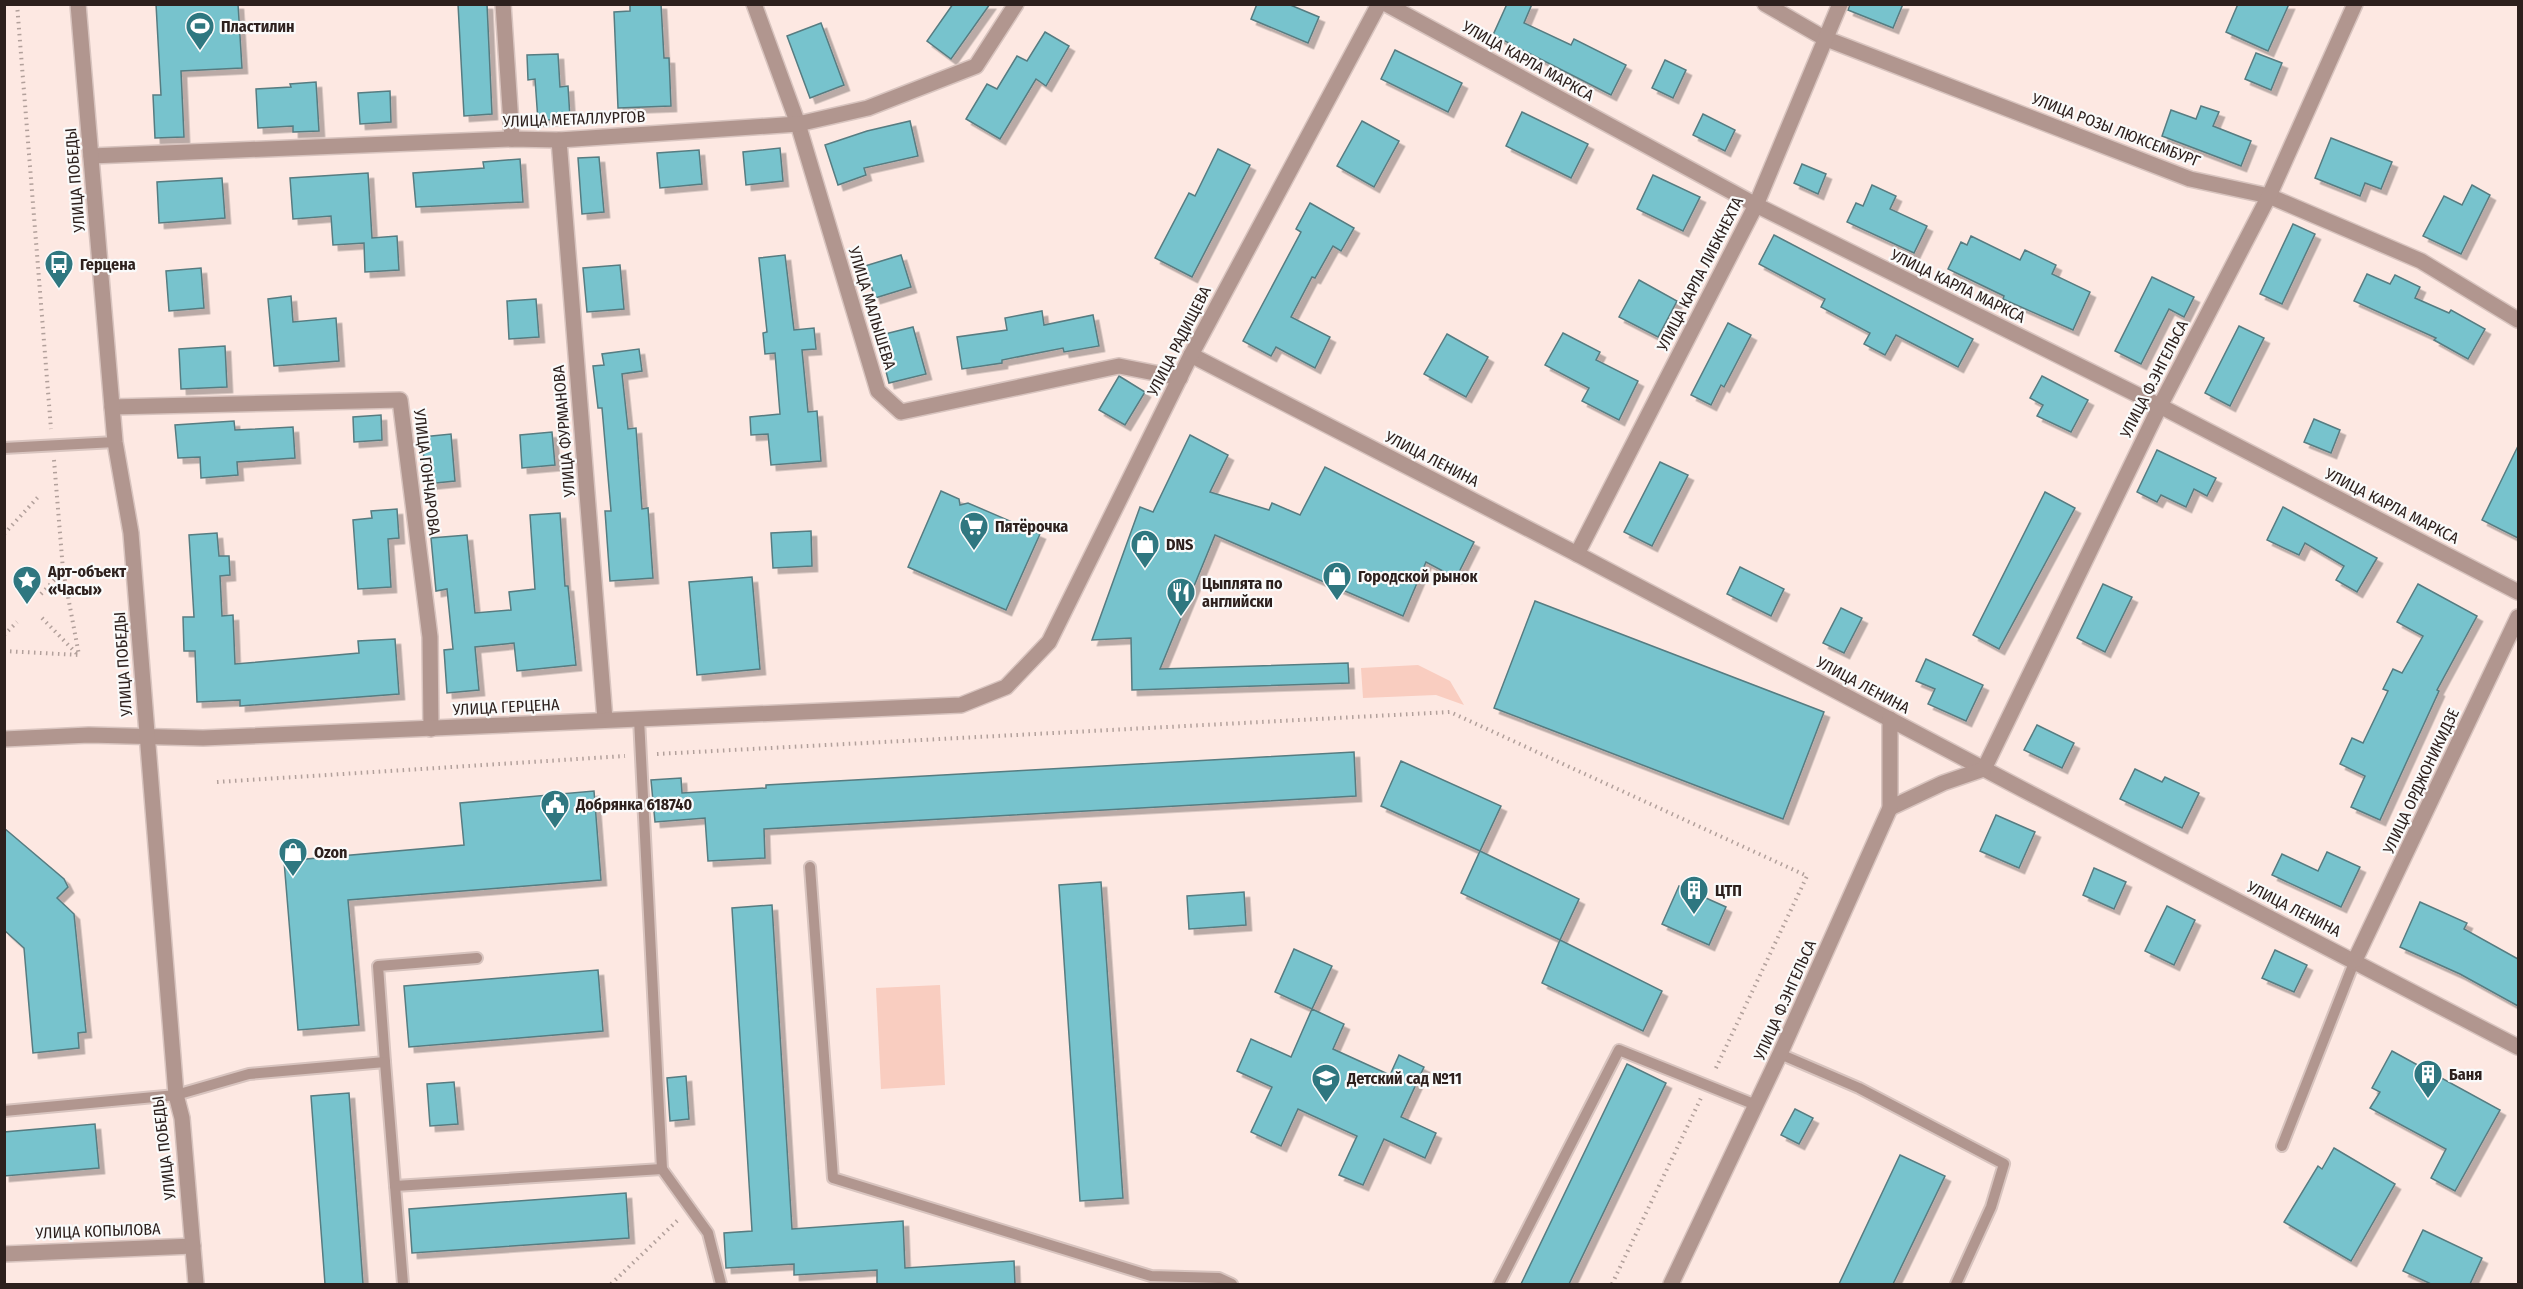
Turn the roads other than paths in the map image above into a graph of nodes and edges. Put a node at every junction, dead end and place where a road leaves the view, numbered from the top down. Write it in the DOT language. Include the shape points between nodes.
graph roads {
  1 [pos="78,4"];
  2 [pos="503,4"];
  3 [pos="754,4"];
  4 [pos="1016,4"];
  5 [pos="1379,4"];
  6 [pos="1386,4"];
  7 [pos="1765,4"];
  8 [pos="1840,4"];
  9 [pos="2355,4"];
  10 [pos="1824,38"];
  11 [pos="798,124"];
  12 [pos="512,139"];
  13 [pos="559,140"];
  14 [pos="91,156"];
  15 [pos="2269,196"];
  16 [pos="1756,205"];
  17 [pos="2518,320"];
  18 [pos="1191,355"];
  19 [pos="1180,378"];
  20 [pos="2160,406"];
  21 [pos="112,407"];
  22 [pos="115,442"];
  23 [pos="4,448"];
  24 [pos="1577,554"];
  25 [pos="2518,592"];
  26 [pos="2518,617"];
  27 [pos="1006,687"];
  28 [pos="639,719"];
  29 [pos="1890,719"];
  30 [pos="605,720"];
  31 [pos="431,729"];
  32 [pos="146,735"];
  33 [pos="4,740"];
  34 [pos="1984,769"];
  35 [pos="1890,808"];
  36 [pos="810,867"];
  37 [pos="477,958"];
  38 [pos="2355,960"];
  39 [pos="2518,1047"];
  40 [pos="1780,1054"];
  41 [pos="385,1062"];
  42 [pos="176,1095"];
  43 [pos="1756,1105"];
  44 [pos="4,1111"];
  45 [pos="2282,1146"];
  46 [pos="662,1169"];
  47 [pos="395,1186"];
  48 [pos="193,1246"];
  49 [pos="4,1254"];
  50 [pos="196,1284"];
  51 [pos="403,1284"];
  52 [pos="721,1284"];
  53 [pos="1232,1284"];
  54 [pos="1499,1284"];
  55 [pos="1671,1284"];
  56 [pos="1956,1284"];
  1 -- 14 [label="street, УЛИЦА ПОБЕДЫ"];
  2 -- 12 [label="street"];
  3 -- 11 [label="street, УЛИЦА МАЛЫШЕВА"];
  4 -- 11 [label="street, УЛИЦА МЕТАЛЛУРГОВ" via="976,66 868,108"];
  5 -- 18 [label="street, УЛИЦА РАДИЩЕВА"];
  6 -- 16 [label="street, УЛИЦА КАРЛА МАРКСА"];
  7 -- 10 [label="street, УЛИЦА РОЗЫ ЛЮКСЕМБУРГ"];
  8 -- 10 [label="street, УЛИЦА КАРЛА ЛИБКНЕХТА"];
  9 -- 15 [label="street, УЛИЦА Ф.ЭНГЕЛЬСА"];
  10 -- 15 [label="street, УЛИЦА РОЗЫ ЛЮКСЕМБУРГ" via="2190,179"];
  10 -- 16 [label="street, УЛИЦА КАРЛА ЛИБКНЕХТА"];
  11 -- 13 [label="street, УЛИЦА МЕТАЛЛУРГОВ"];
  11 -- 19 [label="street, УЛИЦА МАЛЫШЕВА" via="878,391 901,412 1119,366"];
  12 -- 13 [label="street, УЛИЦА МЕТАЛЛУРГОВ"];
  12 -- 14 [label="street, УЛИЦА МЕТАЛЛУРГОВ"];
  13 -- 30 [label="street, УЛИЦА ФУРМАНОВА"];
  14 -- 21 [label="street, УЛИЦА ПОБЕДЫ"];
  15 -- 17 [label="street, УЛИЦА РОЗЫ ЛЮКСЕМБУРГ" via="2421,261"];
  15 -- 20 [label="street, УЛИЦА Ф.ЭНГЕЛЬСА"];
  16 -- 20 [label="street, УЛИЦА КАРЛА МАРКСА"];
  16 -- 24 [label="street, УЛИЦА КАРЛА ЛИБКНЕХТА"];
  18 -- 19 [label="street, УЛИЦА РАДИЩЕВА"];
  18 -- 24 [label="street, УЛИЦА ЛЕНИНА"];
  19 -- 27 [label="street, УЛИЦА РАДИЩЕВА" via="1049,642"];
  20 -- 25 [label="street, УЛИЦА КАРЛА МАРКСА"];
  20 -- 34 [label="street, УЛИЦА Ф.ЭНГЕЛЬСА"];
  21 -- 22 [label="street, УЛИЦА ПОБЕДЫ"];
  21 -- 31 [label="street, УЛИЦА ГОНЧАРОВА" via="400,400 430,637"];
  22 -- 23 [label="lane"];
  22 -- 32 [label="street, УЛИЦА ПОБЕДЫ" via="130,533"];
  24 -- 29 [label="street, УЛИЦА ЛЕНИНА"];
  26 -- 38 [label="street, УЛИЦА ОРДЖОНИКИДЗЕ"];
  27 -- 28 [label="street, УЛИЦА ГЕРЦЕНА" via="961,705"];
  28 -- 30 [label="street, УЛИЦА ГЕРЦЕНА"];
  28 -- 46 [label="lane"];
  29 -- 34 [label="street, УЛИЦА ЛЕНИНА"];
  29 -- 35 [label="street, УЛИЦА Ф.ЭНГЕЛЬСА"];
  30 -- 31 [label="street, УЛИЦА ГЕРЦЕНА"];
  31 -- 32 [label="street, УЛИЦА ГЕРЦЕНА" via="203,738"];
  32 -- 33 [label="street, УЛИЦА ГЕРЦЕНА"];
  32 -- 42 [label="street, УЛИЦА ПОБЕДЫ"];
  34 -- 35 [label="street"];
  34 -- 38 [label="street, УЛИЦА ЛЕНИНА"];
  35 -- 40 [label="street, УЛИЦА Ф.ЭНГЕЛЬСА"];
  36 -- 53 [label="lane" via="833,1178 1151,1276 1219,1278"];
  37 -- 41 [label="lane" via="378,966"];
  38 -- 39 [label="street, УЛИЦА ЛЕНИНА"];
  38 -- 45 [label="lane"];
  40 -- 43 [label="street, УЛИЦА Ф.ЭНГЕЛЬСА"];
  40 -- 56 [label="lane" via="1859,1088 2004,1164 1991,1207"];
  41 -- 42 [label="lane" via="249,1074"];
  41 -- 47 [label="lane"];
  42 -- 44 [label="lane"];
  42 -- 48 [label="street, УЛИЦА ПОБЕДЫ" via="182,1118"];
  43 -- 54 [label="lane" via="1619,1050"];
  43 -- 55 [label="street, УЛИЦА Ф.ЭНГЕЛЬСА"];
  46 -- 47 [label="lane"];
  46 -- 52 [label="lane" via="708,1233"];
  47 -- 51 [label="lane"];
  48 -- 49 [label="street, УЛИЦА КОПЫЛОВА"];
  48 -- 50 [label="street, УЛИЦА ПОБЕДЫ"];
}
